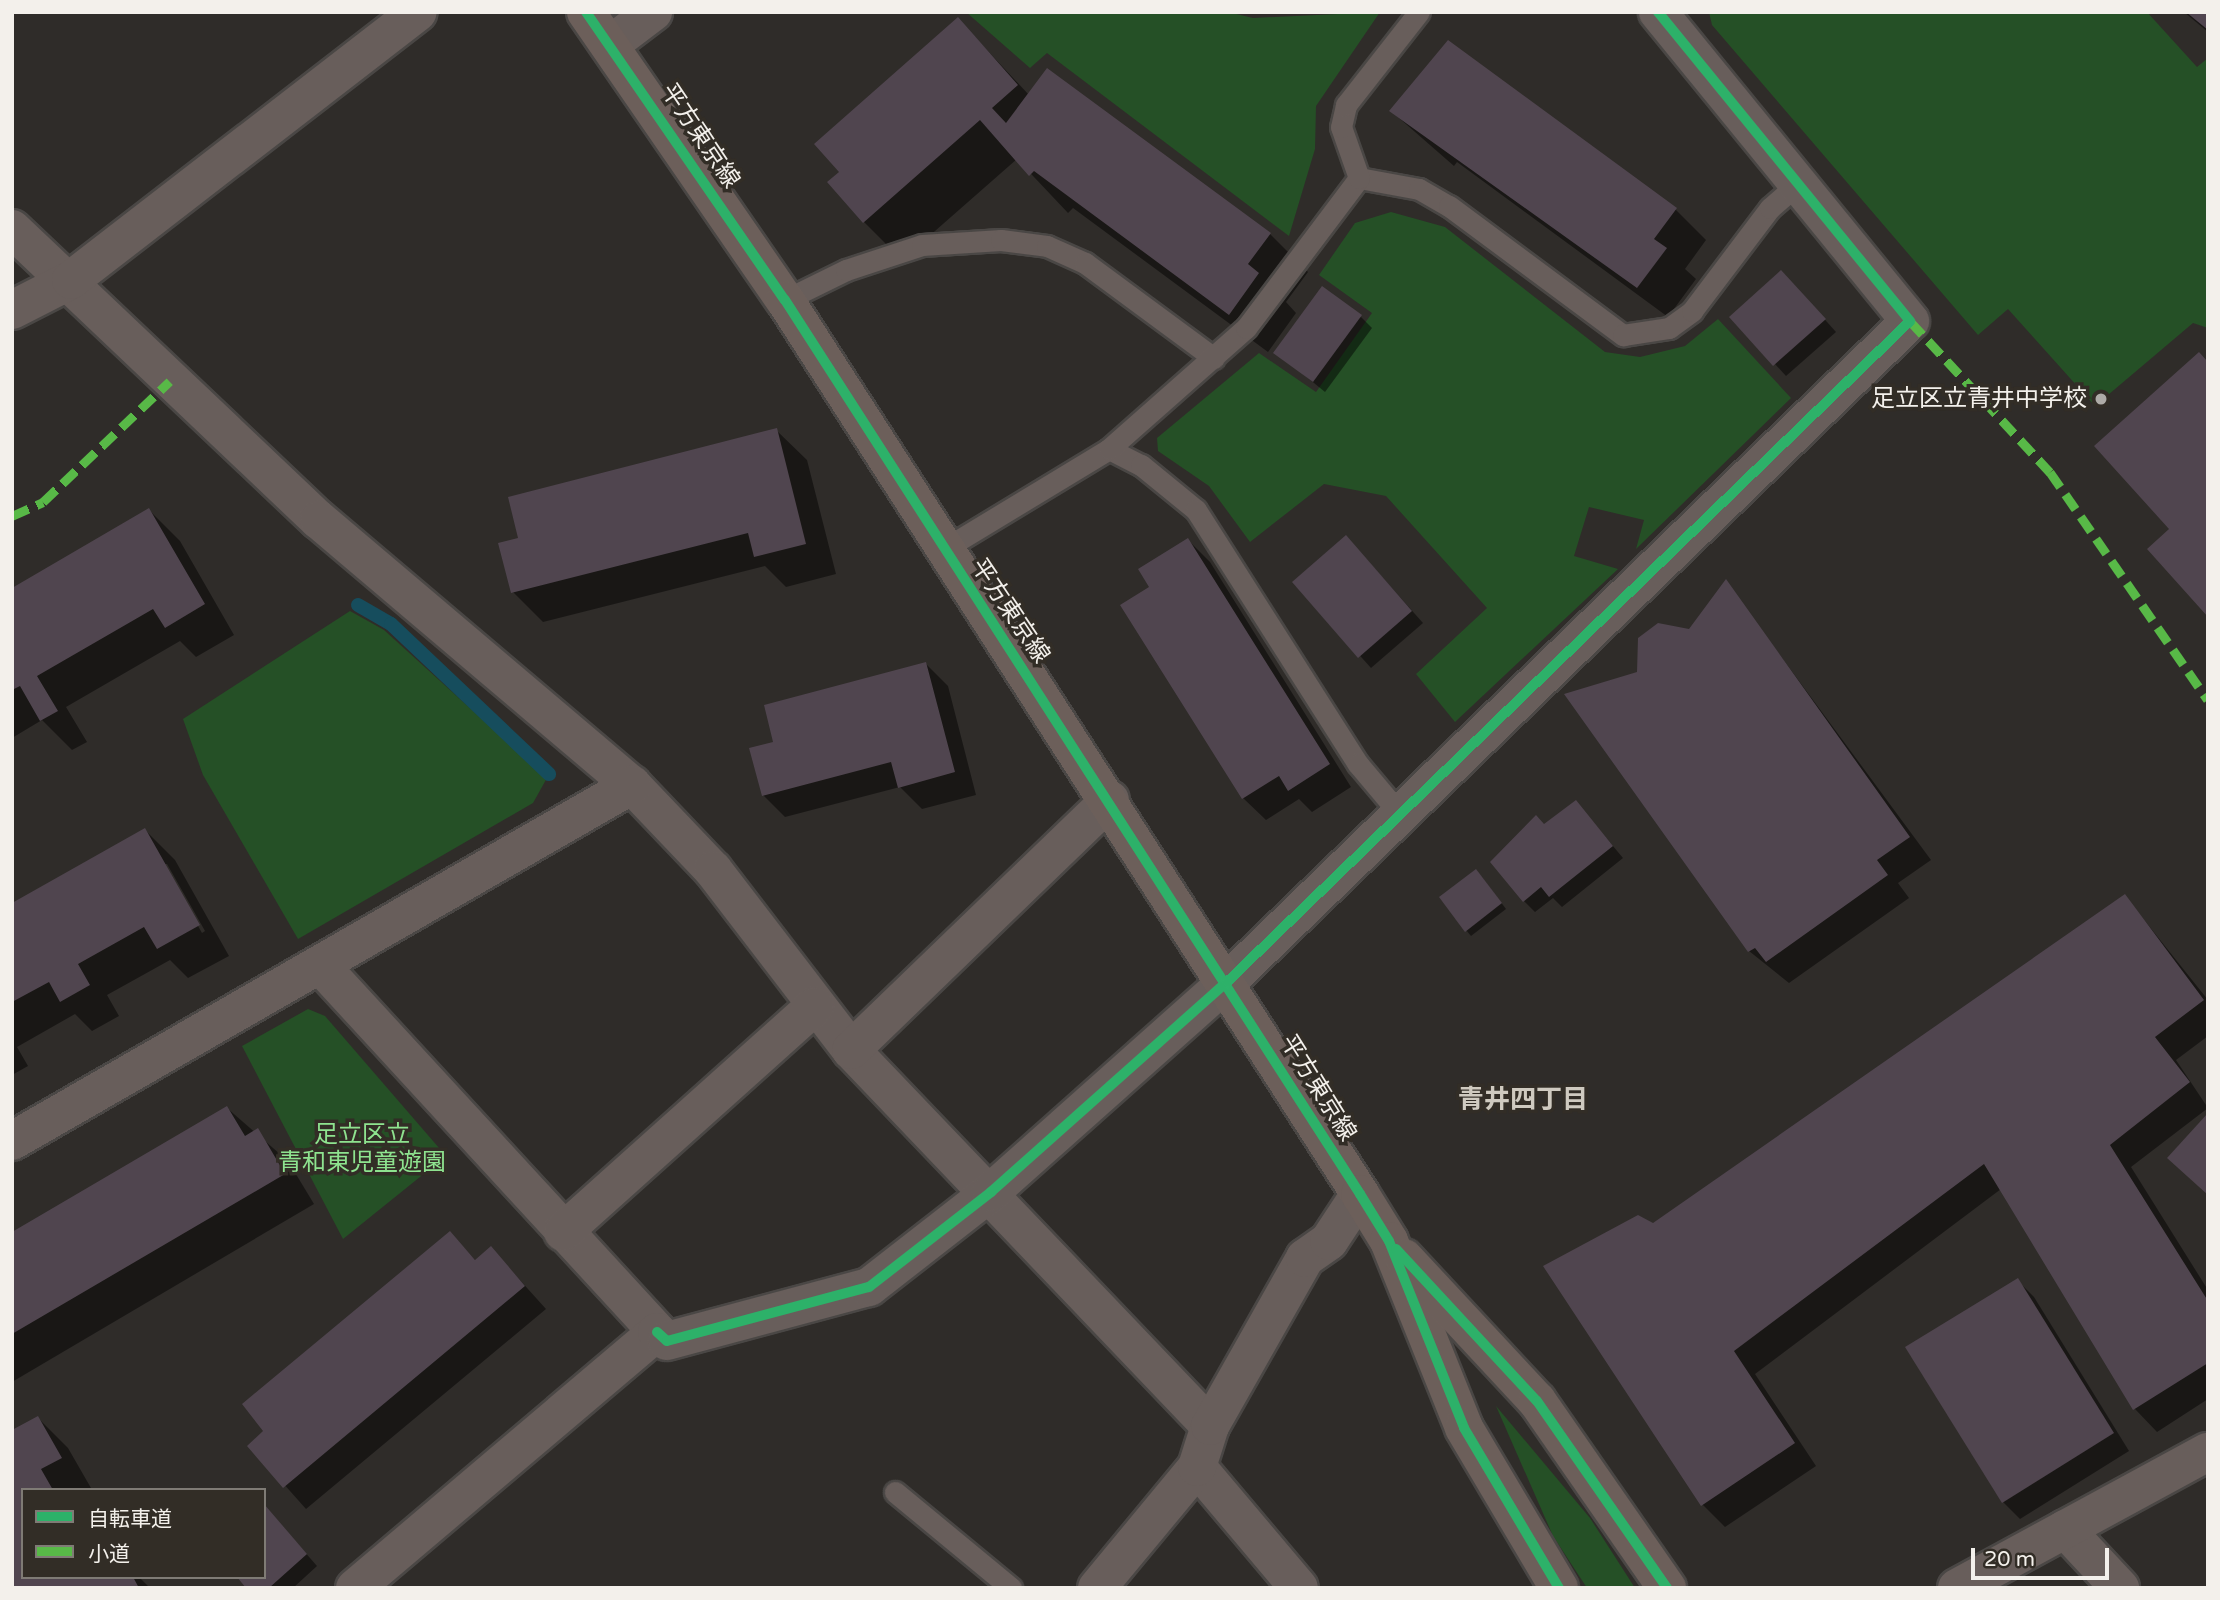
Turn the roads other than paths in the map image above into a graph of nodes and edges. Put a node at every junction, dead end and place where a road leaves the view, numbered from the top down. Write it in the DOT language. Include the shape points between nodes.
graph roads {
  1 [pos="418,12"];
  2 [pos="586,12"];
  3 [pos="653,12"];
  4 [pos="1419,12"];
  5 [pos="1658,12"];
  6 [pos="611,44"];
  7 [pos="1359,178"];
  8 [pos="1798,184"];
  9 [pos="12,229"];
  10 [pos="71,280"];
  11 [pos="785,300"];
  12 [pos="12,310"];
  13 [pos="1214,358"];
  14 [pos="1109,449"];
  15 [pos="944,549"];
  16 [pos="632,785"];
  17 [pos="1111,800"];
  18 [pos="1400,814"];
  19 [pos="320,965"];
  20 [pos="1227,982"];
  21 [pos="815,1006"];
  22 [pos="851,1050"];
  23 [pos="12,1141"];
  24 [pos="991,1192"];
  25 [pos="1360,1194"];
  26 [pos="563,1232"];
  27 [pos="1389,1241"];
  28 [pos="657,1332"];
  29 [pos="1210,1426"];
  30 [pos="2208,1452"];
  31 [pos="1197,1467"];
  32 [pos="895,1492"];
  33 [pos="2065,1529"];
  34 [pos="355,1588"];
  35 [pos="1011,1588"];
  36 [pos="1097,1588"];
  37 [pos="1299,1588"];
  38 [pos="1559,1588"];
  39 [pos="1667,1588"];
  40 [pos="1957,1588"];
  41 [pos="2120,1588"];
  1 -- 10 [label="street"];
  2 -- 6 [label="main road, 平方東京線"];
  3 -- 6 [label="street"];
  4 -- 7 [label="lane" via="1346,104 1341,127"];
  5 -- 8 [label="street"];
  6 -- 11 [label="main road, 平方東京線"];
  7 -- 8 [label="lane" via="1419,188 1623,335 1669,328 1692,311 1770,208"];
  7 -- 13 [label="lane" via="1245,328"];
  8 -- 18 [label="street" via="1910,321"];
  9 -- 10 [label="street"];
  10 -- 12 [label="street"];
  10 -- 16 [label="street" via="318,520"];
  11 -- 13 [label="lane" via="846,270 922,245 1001,240 1047,246 1086,263"];
  11 -- 15 [label="main road, 平方東京線"];
  13 -- 14 [label="lane"];
  14 -- 15 [label="lane"];
  14 -- 18 [label="lane" via="1141,465 1196,510 1358,764"];
  15 -- 17 [label="main road, 平方東京線"];
  16 -- 19 [label="street"];
  16 -- 21 [label="street" via="713,870"];
  17 -- 20 [label="main road, 平方東京線"];
  17 -- 22 [label="street"];
  18 -- 20 [label="street"];
  19 -- 23 [label="street"];
  19 -- 26 [label="street"];
  20 -- 24 [label="street"];
  20 -- 25 [label="main road, 平方東京線"];
  21 -- 22 [label="street"];
  21 -- 26 [label="street"];
  22 -- 24 [label="street" via="978,1188"];
  24 -- 28 [label="street" via="869,1287 667,1341"];
  24 -- 29 [label="street"];
  25 -- 27 [label="main road, 平方東京線"];
  25 -- 29 [label="street" via="1329,1241 1306,1258"];
  26 -- 28 [label="street"];
  27 -- 38 [label="main road, 平方東京線" via="1464,1428"];
  27 -- 39 [label="main road, 平方東京線" via="1537,1401"];
  28 -- 34 [label="street"];
  29 -- 31 [label="street"];
  30 -- 33 [label="street"];
  31 -- 36 [label="street"];
  31 -- 37 [label="street"];
  32 -- 35 [label="lane"];
  33 -- 40 [label="street"];
  33 -- 41 [label="street"];
}
